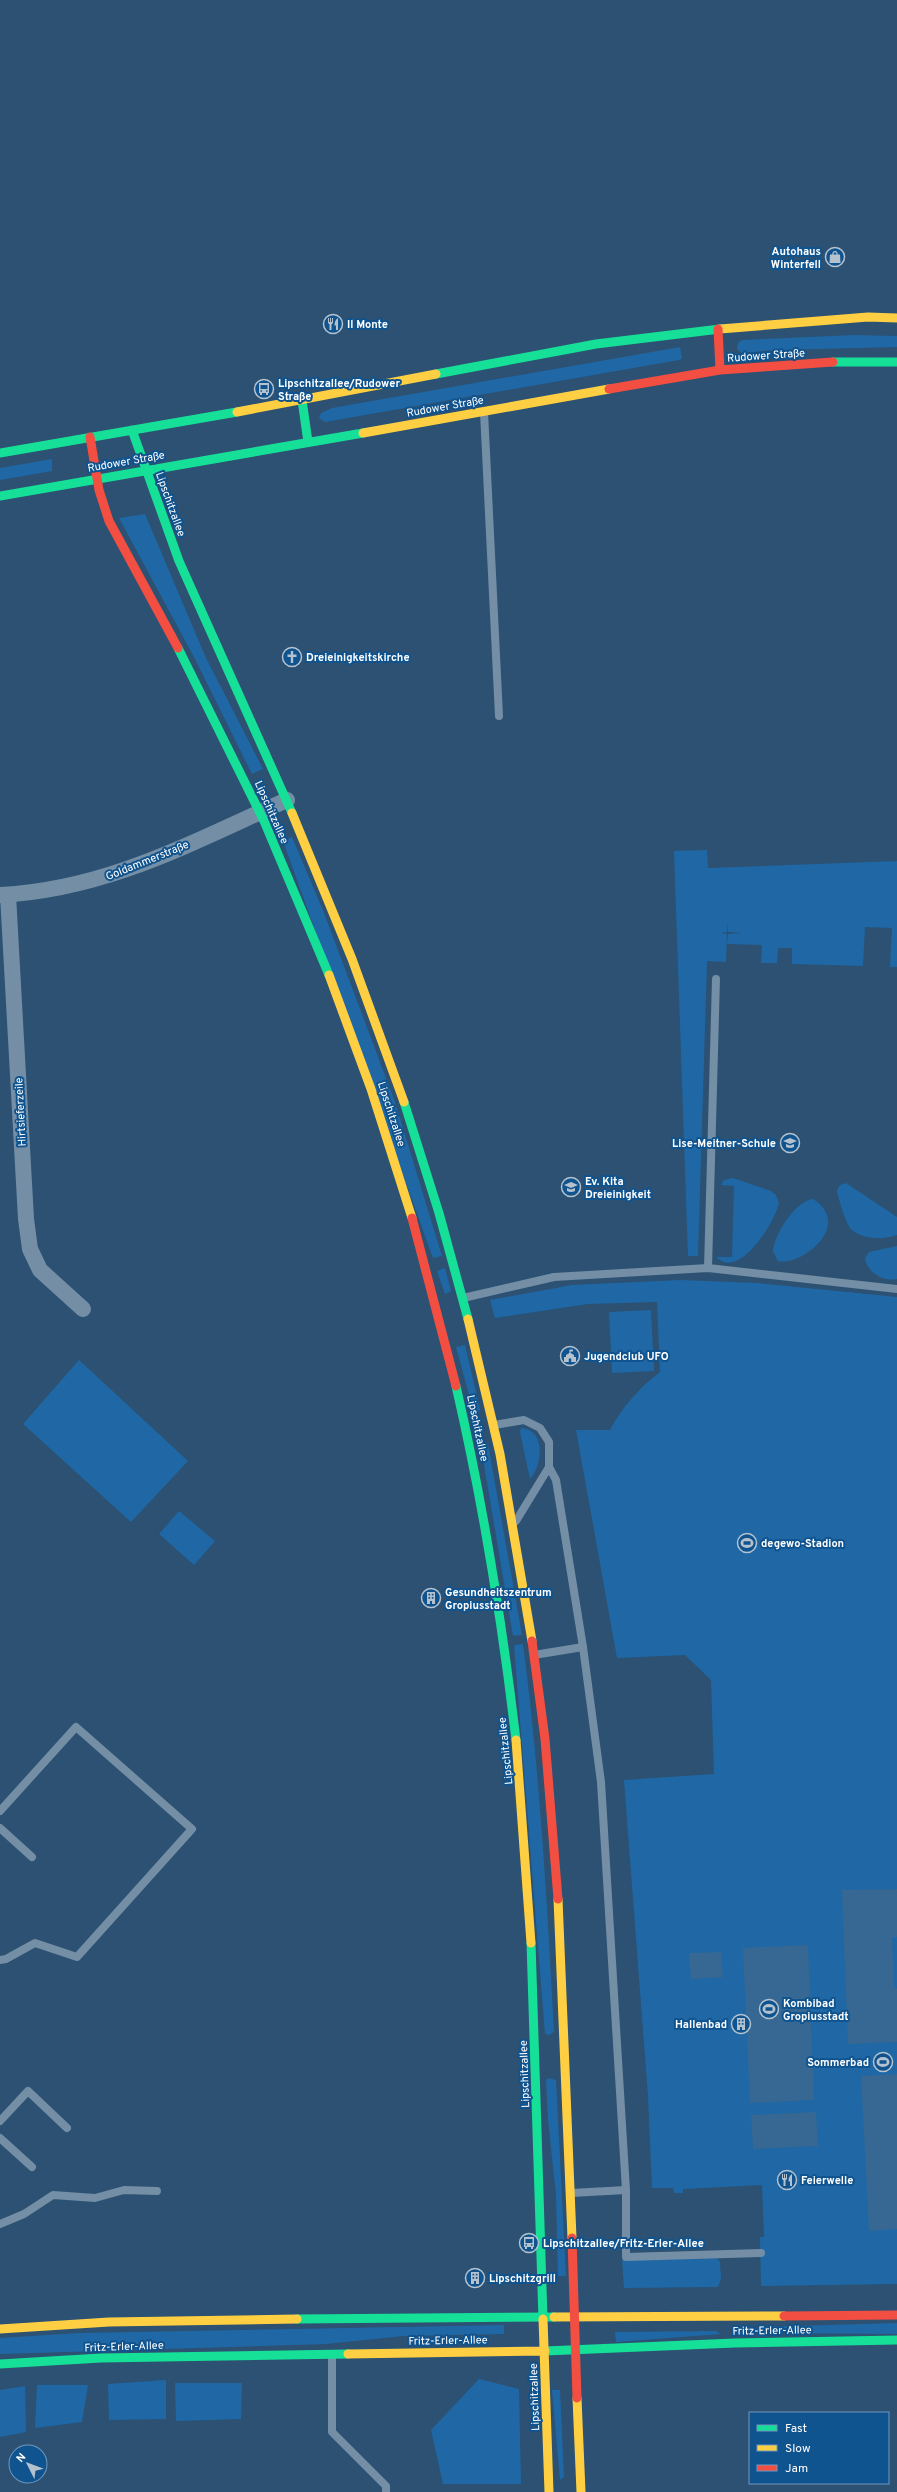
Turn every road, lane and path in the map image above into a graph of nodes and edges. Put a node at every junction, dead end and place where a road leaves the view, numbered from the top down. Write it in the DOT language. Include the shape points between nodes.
graph roads {
  1 [pos="897,318"];
  2 [pos="718,329"];
  3 [pos="897,362"];
  4 [pos="720,370"];
  5 [pos="302,400"];
  6 [pos="484,411"];
  7 [pos="132,430"];
  8 [pos="90,437"];
  9 [pos="308,442"];
  10 [pos="0,452"];
  11 [pos="147,470"];
  12 [pos="97,479"];
  13 [pos="0,496"];
  14 [pos="499,716"];
  15 [pos="287,800"];
  16 [pos="259,812"];
  17 [pos="4,895"];
  18 [pos="716,979"];
  19 [pos="708,1268"];
  20 [pos="897,1289"];
  21 [pos="463,1298"];
  22 [pos="443,1303"];
  23 [pos="83,1309"];
  24 [pos="490,1426"];
  25 [pos="549,1467"];
  26 [pos="513,1524"];
  27 [pos="583,1647"];
  28 [pos="534,1655"];
  29 [pos="0,1811"];
  30 [pos="0,1828"];
  31 [pos="32,1857"];
  32 [pos="0,1960"];
  33 [pos="0,2121"];
  34 [pos="67,2128"];
  35 [pos="0,2138"];
  36 [pos="32,2167"];
  37 [pos="157,2190"];
  38 [pos="626,2190"];
  39 [pos="570,2193"];
  40 [pos="0,2224"];
  41 [pos="761,2253"];
  42 [pos="897,2315"];
  43 [pos="543,2316"];
  44 [pos="575,2318"];
  45 [pos="734,2323"];
  46 [pos="0,2329"];
  47 [pos="897,2340"];
  48 [pos="735,2343"];
  49 [pos="576,2349"];
  50 [pos="544,2351"];
  51 [pos="332,2354"];
  52 [pos="0,2364"];
  53 [pos="386,2492"];
  54 [pos="549,2492"];
  55 [pos="581,2492"];
  1 -- 2 [label="street" via="868,317"];
  2 -- 4 [label="street"];
  2 -- 5 [label="street" via="580,347"];
  3 -- 4 [label="street, Rudower Straße" via="853,361"];
  4 -- 6 [label="street, Rudower Straße"];
  5 -- 7 [label="street"];
  5 -- 9 [label="street"];
  6 -- 9 [label="street, Rudower Straße"];
  6 -- 14 [label="lane"];
  7 -- 8 [label="street"];
  7 -- 11 [label="street, Lipschitzallee"];
  8 -- 10 [label="street"];
  8 -- 12 [label="street, Lipschitzallee"];
  9 -- 11 [label="street, Rudower Straße"];
  11 -- 12 [label="street, Rudower Straße"];
  11 -- 15 [label="street, Lipschitzallee" via="162,519"];
  12 -- 13 [label="street, Rudower Straße"];
  12 -- 16 [label="street, Lipschitzallee" via="108,520 200,690"];
  15 -- 16 [label="street, Goldammerstraße"];
  15 -- 21 [label="street, Lipschitzallee" via="384,1043 421,1152"];
  16 -- 17 [label="street, Goldammerstraße" via="140,866 110,876 79,885"];
  16 -- 22 [label="street, Lipschitzallee" via="305,914 362,1062"];
  17 -- 23 [label="street, Hirtsieferzeile" via="25,1211 30,1249 44,1274"];
  18 -- 19 [label="lane"];
  19 -- 20 [label="lane"];
  19 -- 21 [label="lane" via="554,1277"];
  21 -- 22 [label="street"];
  21 -- 24 [label="street, Lipschitzallee"];
  22 -- 43 [label="street, Lipschitzallee" via="470,1430 514,1724 527,1865 539,2058"];
  24 -- 25 [label="lane" via="524,1420 532,1423 549,1442"];
  24 -- 26 [label="street, Lipschitzallee"];
  25 -- 26 [label="lane"];
  25 -- 27 [label="lane" via="556,1480"];
  26 -- 28 [label="street, Lipschitzallee"];
  27 -- 28 [label="lane"];
  27 -- 38 [label="lane" via="601,1782"];
  28 -- 39 [label="street, Lipschitzallee" via="550,1795"];
  29 -- 32 [label="lane" via="76,1727 192,1828 77,1957 35,1943"];
  30 -- 31 [label="lane"];
  33 -- 34 [label="lane" via="28,2091"];
  35 -- 36 [label="lane"];
  37 -- 40 [label="lane" via="124,2190 95,2198 53,2195 24,2214"];
  38 -- 39 [label="lane"];
  38 -- 41 [label="lane" via="626,2257"];
  39 -- 44 [label="street, Lipschitzallee"];
  42 -- 45 [label="street, Fritz-Erler-Allee"];
  43 -- 44 [label="street, Fritz-Erler-Allee"];
  43 -- 46 [label="street, Fritz-Erler-Allee" via="109,2322"];
  43 -- 50 [label="street, Lipschitzallee"];
  44 -- 45 [label="street, Fritz-Erler-Allee"];
  44 -- 49 [label="street, Lipschitzallee"];
  45 -- 48 [label="street"];
  47 -- 48 [label="street, Fritz-Erler-Allee"];
  48 -- 49 [label="street, Fritz-Erler-Allee"];
  49 -- 50 [label="street, Fritz-Erler-Allee"];
  49 -- 55 [label="street, Lipschitzallee"];
  50 -- 51 [label="street, Fritz-Erler-Allee"];
  50 -- 54 [label="street, Lipschitzallee"];
  51 -- 52 [label="street, Fritz-Erler-Allee" via="101,2358"];
  51 -- 53 [label="lane" via="332,2432 386,2486"];
}
